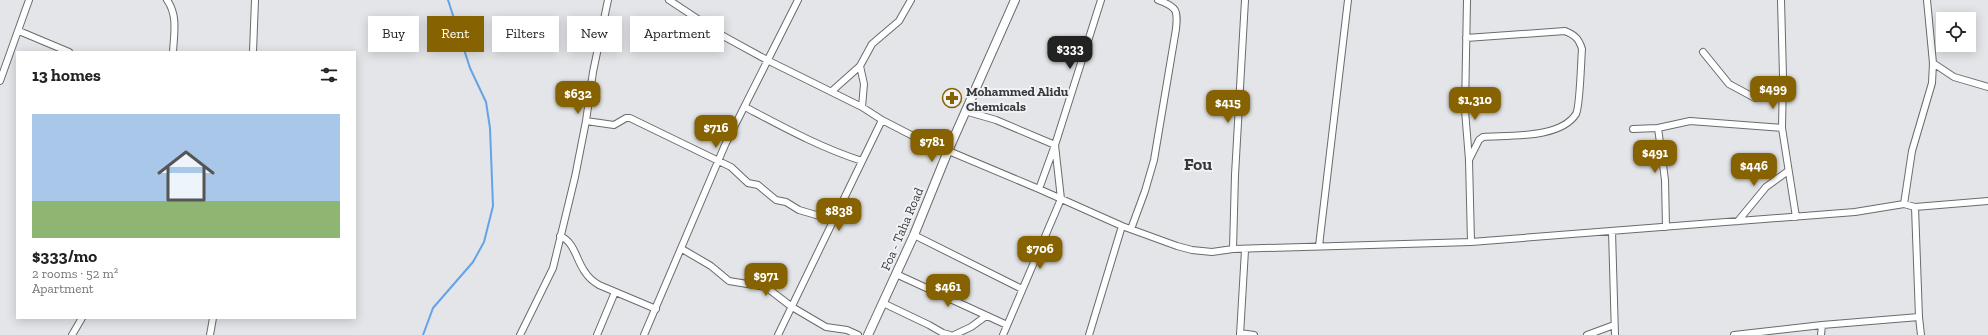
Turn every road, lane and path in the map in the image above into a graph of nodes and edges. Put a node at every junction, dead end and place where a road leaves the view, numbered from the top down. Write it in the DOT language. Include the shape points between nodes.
graph roads {
  1 [pos="29,0"];
  2 [pos="167,0"];
  3 [pos="255,0"];
  4 [pos="608,0"];
  5 [pos="669,0"];
  6 [pos="798,0"];
  7 [pos="911,0"];
  8 [pos="1015,0"];
  9 [pos="1100,0"];
  10 [pos="1158,0"];
  11 [pos="1245,0"];
  12 [pos="1348,0"];
  13 [pos="1467,0"];
  14 [pos="1781,0"];
  15 [pos="1927,0"];
  16 [pos="19,31"];
  17 [pos="1466,38"];
  18 [pos="67,51"];
  19 [pos="173,51"];
  20 [pos="253,51"];
  21 [pos="1704,52"];
  22 [pos="767,60"];
  23 [pos="1933,63"];
  24 [pos="860,66"];
  25 [pos="0,81"];
  26 [pos="1988,87"];
  27 [pos="832,91"];
  28 [pos="1782,94"];
  29 [pos="745,107"];
  30 [pos="862,107"];
  31 [pos="965,111"];
  32 [pos="882,120"];
  33 [pos="586,121"];
  34 [pos="1658,128"];
  35 [pos="1782,128"];
  36 [pos="1633,129"];
  37 [pos="1055,145"];
  38 [pos="948,151"];
  39 [pos="1469,160"];
  40 [pos="720,161"];
  41 [pos="862,161"];
  42 [pos="1788,171"];
  43 [pos="1039,189"];
  44 [pos="1061,199"];
  45 [pos="1988,202"];
  46 [pos="1904,204"];
  47 [pos="1915,207"];
  48 [pos="1796,217"];
  49 [pos="1738,221"];
  50 [pos="833,222"];
  51 [pos="1122,226"];
  52 [pos="1666,227"];
  53 [pos="1130,229"];
  54 [pos="1612,231"];
  55 [pos="914,235"];
  56 [pos="560,236"];
  57 [pos="1471,242"];
  58 [pos="1319,246"];
  59 [pos="682,249"];
  60 [pos="1233,250"];
  61 [pos="1246,250"];
  62 [pos="896,274"];
  63 [pos="1022,289"];
  64 [pos="616,292"];
  65 [pos="883,303"];
  66 [pos="792,307"];
  67 [pos="656,309"];
  68 [pos="986,316"];
  69 [pos="1918,317"];
  70 [pos="81,319"];
  71 [pos="213,319"];
  72 [pos="1614,325"];
  73 [pos="1822,325"];
  74 [pos="1007,326"];
  75 [pos="1240,334"];
  76 [pos="1759,334"];
  77 [pos="72,335"];
  78 [pos="210,335"];
  79 [pos="520,335"];
  80 [pos="597,335"];
  81 [pos="644,335"];
  82 [pos="778,335"];
  83 [pos="858,335"];
  84 [pos="868,335"];
  85 [pos="950,335"];
  86 [pos="954,335"];
  87 [pos="1003,335"];
  88 [pos="1089,335"];
  89 [pos="1254,335"];
  90 [pos="1587,335"];
  91 [pos="1615,335"];
  92 [pos="1734,335"];
  93 [pos="1821,335"];
  94 [pos="1922,335"];
  1 -- 16 [label="street"];
  2 -- 19 [label="street" via="172,6 175,18"];
  3 -- 20 [label="street"];
  4 -- 33 [label="street" via="592,72"];
  5 -- 22 [label="street" via="725,37"];
  6 -- 22 [label="street"];
  7 -- 24 [label="street" via="899,21 872,44"];
  8 -- 31 [label="street, Foa - Taha Road"];
  9 -- 37 [label="street"];
  10 -- 53 [label="street" via="1174,8 1178,14 1154,160"];
  11 -- 60 [label="street"];
  12 -- 58 [label="street"];
  13 -- 17 [label="street"];
  14 -- 28 [label="street"];
  15 -- 23 [label="street"];
  16 -- 18 [label="street"];
  16 -- 25 [label="street"];
  17 -- 39 [label="street" via="1465,110"];
  17 -- 39 [label="street" via="1565,32 1573,34 1580,41 1582,49 1576,113 1569,121 1556,129 1539,133 1483,137"];
  21 -- 28 [label="street" via="1729,84 1755,98"];
  22 -- 27 [label="street"];
  22 -- 29 [label="street"];
  23 -- 26 [label="street" via="1954,77"];
  23 -- 46 [label="street" via="1932,84 1912,151"];
  24 -- 27 [label="street"];
  24 -- 30 [label="street" via="864,84"];
  27 -- 30 [label="street"];
  28 -- 35 [label="street"];
  29 -- 40 [label="street"];
  29 -- 41 [label="street" via="808,140"];
  30 -- 32 [label="street"];
  31 -- 37 [label="street" via="996,120"];
  31 -- 38 [label="street, Foa - Taha Road"];
  32 -- 38 [label="street"];
  32 -- 41 [label="street"];
  33 -- 40 [label="street" via="614,126 630,118"];
  33 -- 56 [label="street"];
  34 -- 35 [label="street" via="1690,121"];
  34 -- 36 [label="street"];
  34 -- 52 [label="street" via="1665,180"];
  35 -- 42 [label="street"];
  37 -- 43 [label="street"];
  37 -- 44 [label="street"];
  38 -- 43 [label="street"];
  38 -- 55 [label="street, Foa - Taha Road"];
  39 -- 57 [label="street"];
  40 -- 50 [label="street" via="731,167 748,183 758,186 776,200"];
  40 -- 59 [label="street"];
  41 -- 50 [label="street"];
  42 -- 48 [label="street"];
  42 -- 49 [label="street" via="1766,187"];
  43 -- 44 [label="street"];
  44 -- 51 [label="street"];
  44 -- 63 [label="street"];
  45 -- 47 [label="street"];
  46 -- 47 [label="street"];
  46 -- 48 [label="street" via="1855,212"];
  47 -- 69 [label="street"];
  48 -- 49 [label="street"];
  49 -- 52 [label="street"];
  50 -- 66 [label="street"];
  51 -- 53 [label="street"];
  51 -- 88 [label="street"];
  52 -- 54 [label="street"];
  53 -- 60 [label="street" via="1192,250"];
  54 -- 57 [label="street"];
  54 -- 72 [label="street"];
  55 -- 62 [label="street, Foa - Taha Road"];
  55 -- 63 [label="street"];
  56 -- 64 [label="street" via="570,241 585,273 599,285"];
  56 -- 79 [label="street" via="553,268"];
  57 -- 58 [label="street"];
  58 -- 61 [label="street"];
  59 -- 66 [label="street" via="711,266 729,281 766,287"];
  59 -- 67 [label="street"];
  60 -- 61 [label="street"];
  61 -- 75 [label="street"];
  62 -- 65 [label="street, Foa - Taha Road"];
  62 -- 68 [label="street"];
  63 -- 74 [label="street"];
  64 -- 67 [label="street"];
  64 -- 80 [label="street"];
  65 -- 84 [label="street, Foa - Taha Road"];
  65 -- 85 [label="street"];
  66 -- 82 [label="street"];
  66 -- 83 [label="street" via="826,327 847,330"];
  67 -- 81 [label="street"];
  68 -- 74 [label="street"];
  68 -- 86 [label="street" via="971,328"];
  69 -- 73 [label="street"];
  69 -- 94 [label="street"];
  70 -- 77 [label="street"];
  71 -- 78 [label="street"];
  72 -- 90 [label="street"];
  72 -- 91 [label="street"];
  73 -- 76 [label="street"];
  73 -- 93 [label="street"];
  74 -- 87 [label="street"];
  75 -- 89 [label="street"];
  76 -- 92 [label="street"];
}
